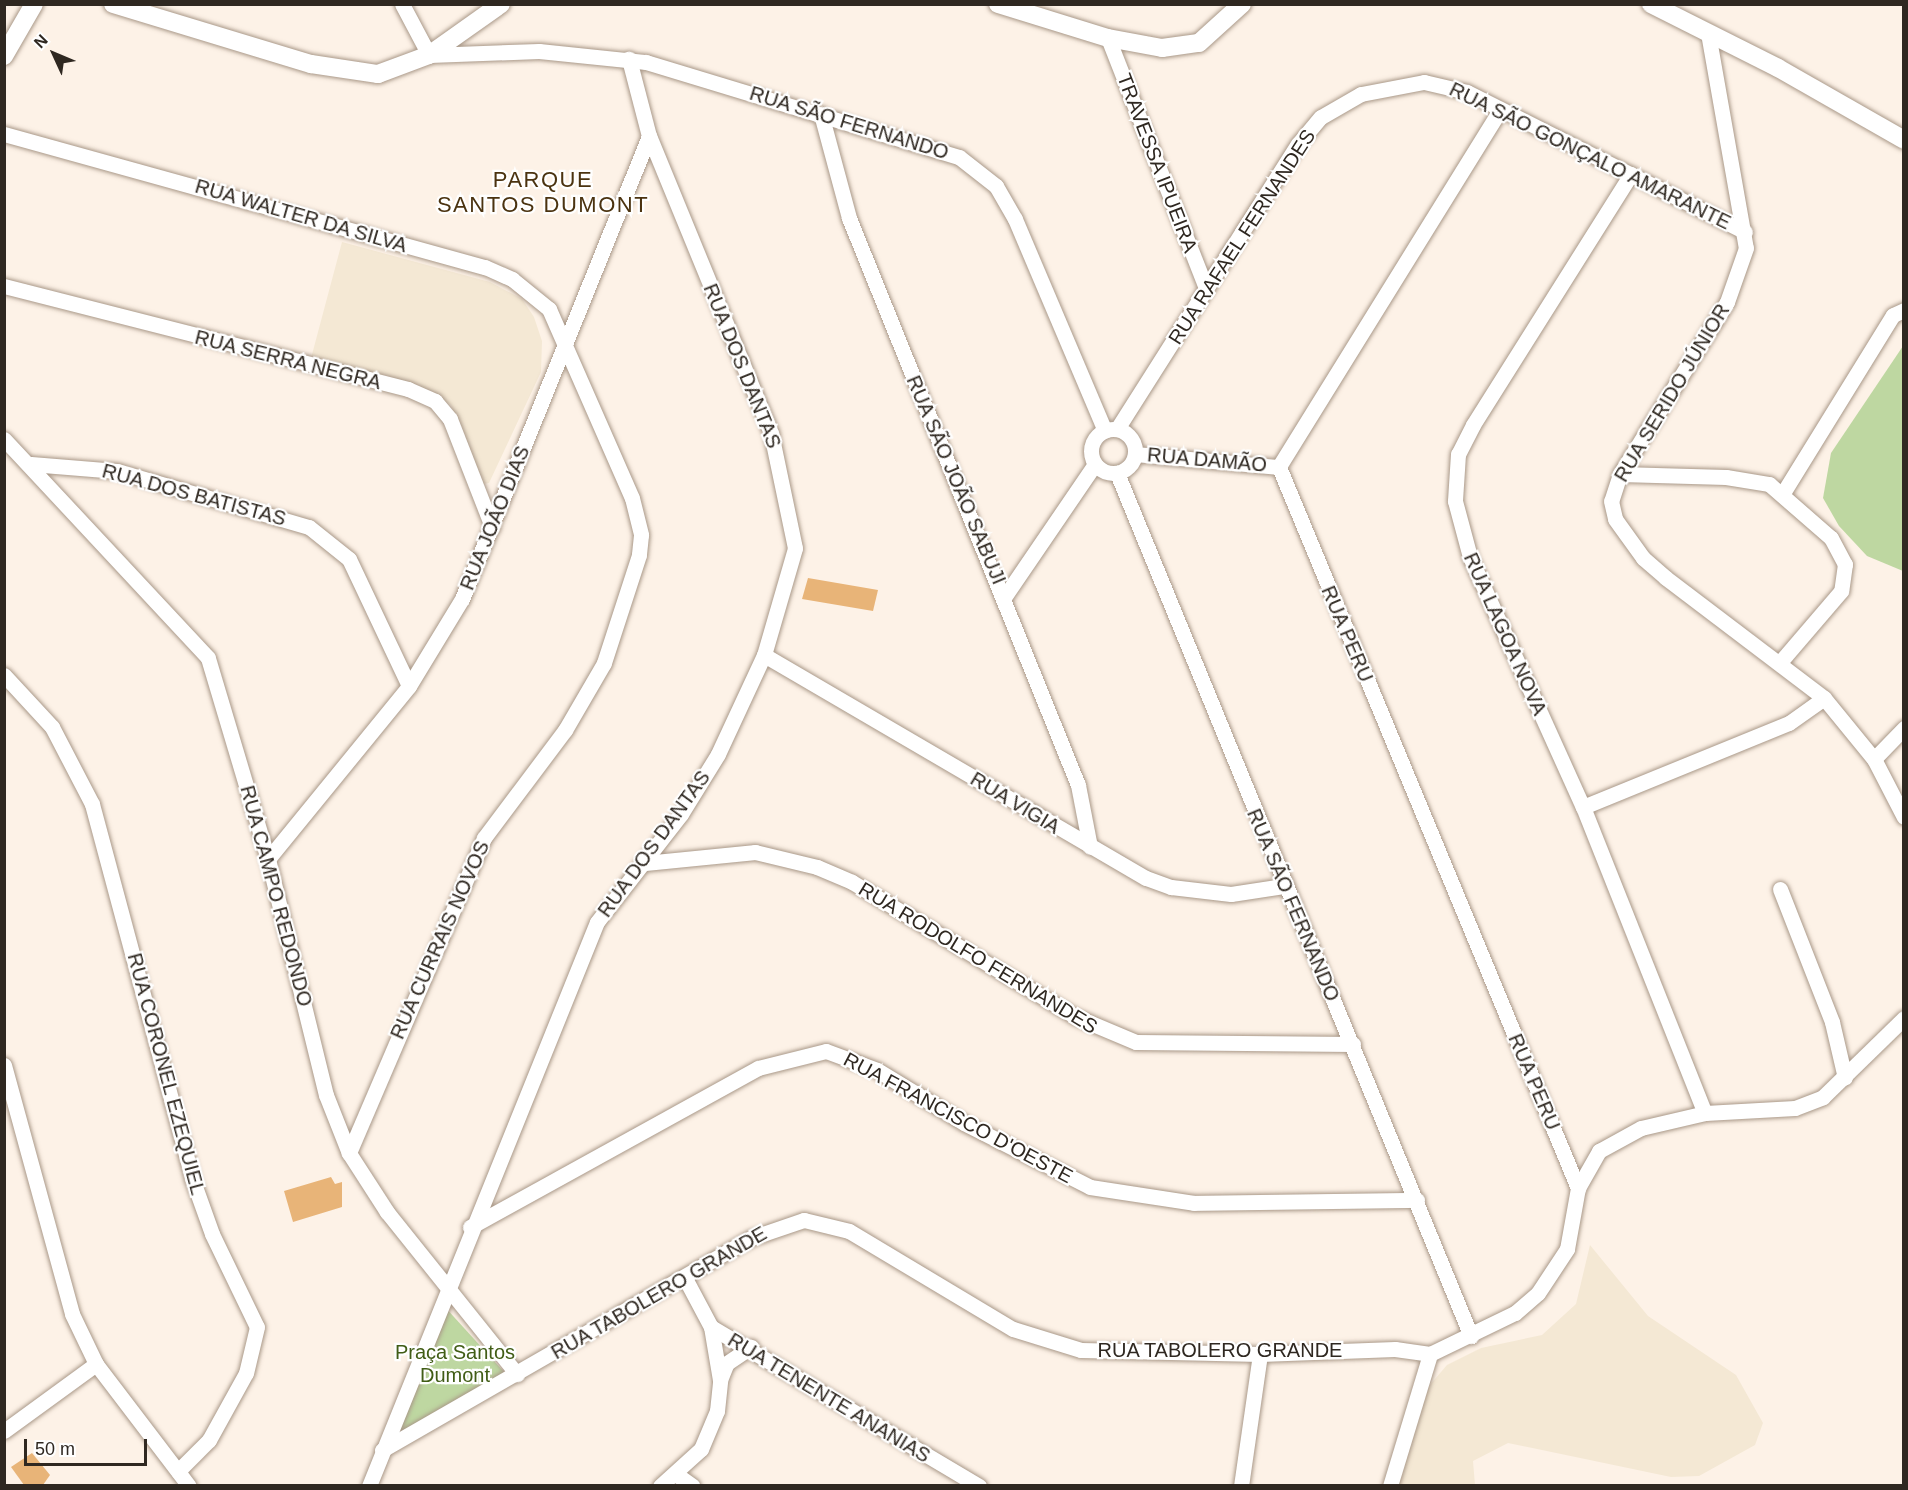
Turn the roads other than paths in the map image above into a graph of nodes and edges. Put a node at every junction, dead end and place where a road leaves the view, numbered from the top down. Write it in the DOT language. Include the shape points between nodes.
graph roads {
  1 [pos="34,4"];
  2 [pos="113,4"];
  3 [pos="402,4"];
  4 [pos="501,4"];
  5 [pos="998,4"];
  6 [pos="1242,4"];
  7 [pos="1651,4"];
  8 [pos="1708,33"];
  9 [pos="1108,38"];
  10 [pos="429,55"];
  11 [pos="4,56"];
  12 [pos="629,59"];
  13 [pos="1399,83"];
  14 [pos="1500,110"];
  15 [pos="821,114"];
  16 [pos="4,134"];
  17 [pos="649,136"];
  18 [pos="1904,140"];
  19 [pos="1630,174"];
  20 [pos="1745,232"];
  21 [pos="4,286"];
  22 [pos="1206,288"];
  23 [pos="1904,310"];
  24 [pos="566,345"];
  25 [pos="1111,430"];
  26 [pos="4,439"];
  27 [pos="1135,454"];
  28 [pos="31,464"];
  29 [pos="1095,464"];
  30 [pos="1279,467"];
  31 [pos="1117,473"];
  32 [pos="1620,474"];
  33 [pos="1784,493"];
  34 [pos="492,527"];
  35 [pos="1005,596"];
  36 [pos="764,654"];
  37 [pos="1781,661"];
  38 [pos="4,675"];
  39 [pos="409,686"];
  40 [pos="1824,698"];
  41 [pos="1904,728"];
  42 [pos="1874,759"];
  43 [pos="1583,807"];
  44 [pos="1904,817"];
  45 [pos="1090,847"];
  46 [pos="268,859"];
  47 [pos="645,863"];
  48 [pos="1283,886"];
  49 [pos="1780,889"];
  50 [pos="1904,1018"];
  51 [pos="1353,1044"];
  52 [pos="4,1065"];
  53 [pos="1845,1078"];
  54 [pos="1706,1113"];
  55 [pos="350,1153"];
  56 [pos="1578,1188"];
  57 [pos="1417,1200"];
  58 [pos="470,1227"];
  59 [pos="686,1280"];
  60 [pos="447,1288"];
  61 [pos="711,1327"];
  62 [pos="1471,1336"];
  63 [pos="751,1347"];
  64 [pos="1260,1354"];
  65 [pos="1430,1354"];
  66 [pos="96,1364"];
  67 [pos="517,1374"];
  68 [pos="720,1380"];
  69 [pos="4,1431"];
  70 [pos="382,1450"];
  71 [pos="178,1471"];
  72 [pos="677,1476"];
  73 [pos="189,1485"];
  74 [pos="369,1485"];
  75 [pos="660,1485"];
  76 [pos="693,1485"];
  77 [pos="979,1485"];
  78 [pos="1240,1485"];
  79 [pos="1390,1485"];
  1 -- 11 [label="street"];
  2 -- 10 [label="street" via="353,73 404,68"];
  3 -- 10 [label="street"];
  4 -- 10 [label="street"];
  5 -- 9 [label="street"];
  6 -- 9 [label="street" via="1215,33 1184,47"];
  7 -- 8 [label="street"];
  8 -- 18 [label="street"];
  8 -- 20 [label="street, RUA SERIDO JÚNIOR"];
  9 -- 22 [label="street, TRAVESSA IPUEIRA"];
  10 -- 12 [label="street, RUA SÃO FERNANDO" via="539,51"];
  12 -- 15 [label="street, RUA SÃO FERNANDO"];
  12 -- 17 [label="street, RUA DOS DANTAS"];
  13 -- 14 [label="street, RUA SÃO GONÇALO AMARANTE" via="1444,84"];
  13 -- 22 [label="street, RUA RAFAEL FERNANDES" via="1342,102 1321,117"];
  14 -- 19 [label="street, RUA SÃO GONÇALO AMARANTE"];
  14 -- 30 [label="street"];
  15 -- 25 [label="street, RUA SÃO FERNANDO" via="959,157 996,186"];
  15 -- 35 [label="street, RUA SÃO JOÃO SABUJI" via="849,218"];
  16 -- 24 [label="street, RUA WALTER DA SILVA" via="485,267 537,297"];
  17 -- 24 [label="street, RUA JOÃO DIAS"];
  17 -- 36 [label="street, RUA DOS DANTAS" via="784,476 795,548"];
  19 -- 20 [label="street, RUA SÃO GONÇALO AMARANTE"];
  19 -- 43 [label="street, RUA LAGOA NOVA" via="1473,425 1458,454 1454,478 1470,557"];
  20 -- 32 [label="street, RUA SERIDO JÚNIOR" via="1737,284"];
  21 -- 34 [label="street, RUA SERRA NEGRA" via="408,389 435,401 450,419"];
  22 -- 25 [label="street, RUA RAFAEL FERNANDES"];
  23 -- 33 [label="street" via="1893,315"];
  24 -- 34 [label="street, RUA JOÃO DIAS"];
  24 -- 55 [label="street, RUA CURRAIS NOVOS" via="638,517 641,535 633,582 586,696 474,857"];
  25 -- 27 [label="street" via="1130,437"];
  25 -- 29 [label="street" via="1092,445"];
  26 -- 28 [label="street, RUA CAMPO REDONDO"];
  27 -- 30 [label="street, RUA DAMÃO"];
  27 -- 31 [label="street"];
  28 -- 39 [label="street, RUA DOS BATISTAS" via="117,471 309,526 349,559"];
  28 -- 46 [label="street, RUA CAMPO REDONDO" via="208,658"];
  29 -- 31 [label="street"];
  29 -- 35 [label="street"];
  30 -- 56 [label="street, RUA PERU"];
  31 -- 48 [label="street, RUA SÃO FERNANDO"];
  32 -- 33 [label="street" via="1756,480"];
  32 -- 37 [label="street, RUA SERIDO JÚNIOR" via="1611,501 1615,519 1643,558"];
  33 -- 37 [label="street" via="1832,538 1846,575 1832,604"];
  34 -- 39 [label="street, RUA JOÃO DIAS" via="462,599"];
  35 -- 45 [label="street, RUA SÃO JOÃO SABUJI" via="1078,785"];
  36 -- 45 [label="street, RUA VIGIA"];
  36 -- 47 [label="street, RUA DOS DANTAS" via="718,754"];
  37 -- 40 [label="street, RUA SERIDO JÚNIOR"];
  38 -- 71 [label="street, RUA CORONEL EZEQUIEL" via="52,727 92,804 192,1178 212,1234 258,1327 246,1373 209,1440"];
  39 -- 46 [label="street, RUA JOÃO DIAS"];
  40 -- 42 [label="street, RUA SERIDO JÚNIOR"];
  40 -- 43 [label="street" via="1789,723"];
  41 -- 42 [label="street"];
  42 -- 44 [label="street, RUA SERIDO JÚNIOR"];
  43 -- 54 [label="street, RUA LAGOA NOVA"];
  45 -- 48 [label="street, RUA VIGIA" via="1171,887 1231,894"];
  46 -- 55 [label="street, RUA CAMPO REDONDO" via="326,1095"];
  47 -- 51 [label="street, RUA RODOLFO FERNANDES" via="755,852 817,867 852,882 1074,1016 1136,1042"];
  47 -- 58 [label="street, RUA DOS DANTAS" via="597,922"];
  48 -- 51 [label="street, RUA SÃO FERNANDO"];
  49 -- 53 [label="street" via="1832,1022"];
  50 -- 53 [label="street"];
  51 -- 57 [label="street, RUA SÃO FERNANDO"];
  52 -- 66 [label="street" via="72,1314"];
  53 -- 54 [label="street" via="1823,1097 1795,1108"];
  54 -- 56 [label="street" via="1618,1138 1599,1151"];
  55 -- 60 [label="street, RUA CAMPO REDONDO"];
  56 -- 62 [label="street" via="1567,1249 1555,1271 1515,1312"];
  57 -- 58 [label="street, RUA FRANCISCO D'OESTE" via="1194,1203 1090,1187 983,1133 877,1070 826,1051 758,1068"];
  57 -- 62 [label="street, RUA SÃO FERNANDO"];
  58 -- 60 [label="street, RUA DOS DANTAS"];
  59 -- 61 [label="street"];
  59 -- 64 [label="street, RUA TABOLERO GRANDE" via="771,1228 804,1220 823,1222 849,1231 1012,1329 1051,1342 1126,1353"];
  59 -- 67 [label="street, RUA TABOLERO GRANDE"];
  60 -- 67 [label="street, RUA CAMPO REDONDO"];
  60 -- 70 [label="street, RUA DOS DANTAS"];
  61 -- 63 [label="street, RUA TENENTE ANANIAS"];
  61 -- 68 [label="street"];
  62 -- 65 [label="street"];
  63 -- 68 [label="street" via="727,1363"];
  63 -- 77 [label="street, RUA TENENTE ANANIAS"];
  64 -- 65 [label="street, RUA TABOLERO GRANDE" via="1395,1349"];
  64 -- 78 [label="street"];
  65 -- 79 [label="street"];
  66 -- 69 [label="street"];
  66 -- 71 [label="street"];
  67 -- 70 [label="street, RUA TABOLERO GRANDE"];
  68 -- 72 [label="street" via="717,1410 701,1449"];
  70 -- 74 [label="street, RUA DOS DANTAS"];
  71 -- 73 [label="street"];
  72 -- 75 [label="street"];
  72 -- 76 [label="street"];
}
